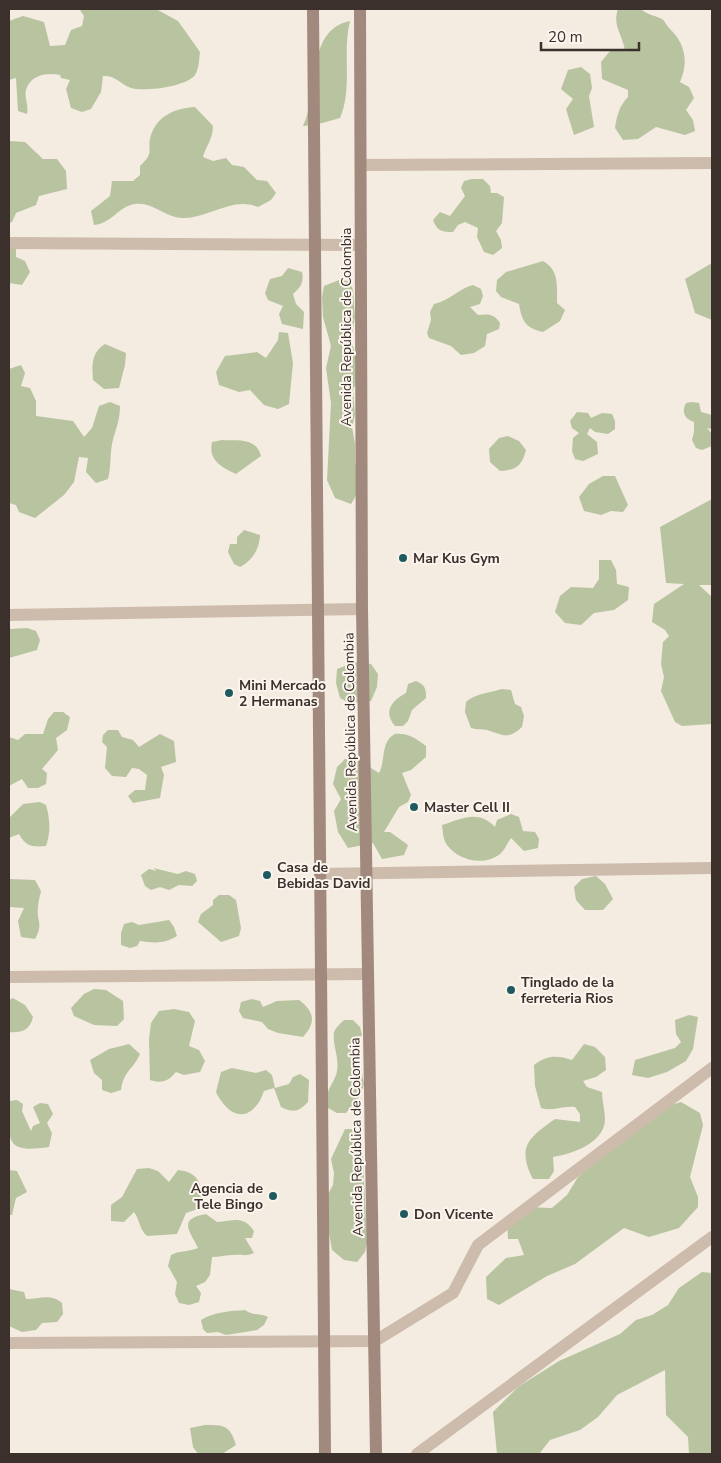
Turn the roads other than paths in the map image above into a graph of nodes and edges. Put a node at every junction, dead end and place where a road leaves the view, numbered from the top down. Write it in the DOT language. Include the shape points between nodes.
graph roads {
  1 [pos="313,9"];
  2 [pos="360,9"];
  3 [pos="712,163"];
  4 [pos="361,165"];
  5 [pos="9,243"];
  6 [pos="361,245"];
  7 [pos="314,246"];
  8 [pos="362,609"];
  9 [pos="317,610"];
  10 [pos="9,615"];
  11 [pos="712,868"];
  12 [pos="367,872"];
  13 [pos="320,874"];
  14 [pos="367,974"];
  15 [pos="321,975"];
  16 [pos="9,977"];
  17 [pos="712,1068"];
  18 [pos="712,1237"];
  19 [pos="324,1341"];
  20 [pos="376,1341"];
  21 [pos="9,1343"];
  22 [pos="325,1454"];
  23 [pos="376,1454"];
  24 [pos="417,1454"];
  1 -- 7 [label="street"];
  2 -- 4 [label="street, Avenida República de Colombia"];
  3 -- 4 [label="street"];
  4 -- 6 [label="street, Avenida República de Colombia"];
  5 -- 7 [label="street"];
  6 -- 7 [label="street"];
  6 -- 8 [label="street, Avenida República de Colombia"];
  7 -- 9 [label="street"];
  8 -- 9 [label="street"];
  8 -- 12 [label="street, Avenida República de Colombia"];
  9 -- 10 [label="street"];
  9 -- 13 [label="street"];
  11 -- 12 [label="street"];
  12 -- 13 [label="street"];
  12 -- 14 [label="street, Avenida República de Colombia"];
  13 -- 15 [label="street"];
  14 -- 15 [label="street"];
  14 -- 20 [label="street, Avenida República de Colombia"];
  15 -- 16 [label="street"];
  15 -- 19 [label="street"];
  17 -- 20 [label="street" via="478,1245 453,1293"];
  18 -- 24 [label="street"];
  19 -- 20 [label="street"];
  19 -- 21 [label="street"];
  19 -- 22 [label="street"];
  20 -- 23 [label="street, Avenida República de Colombia"];
}
